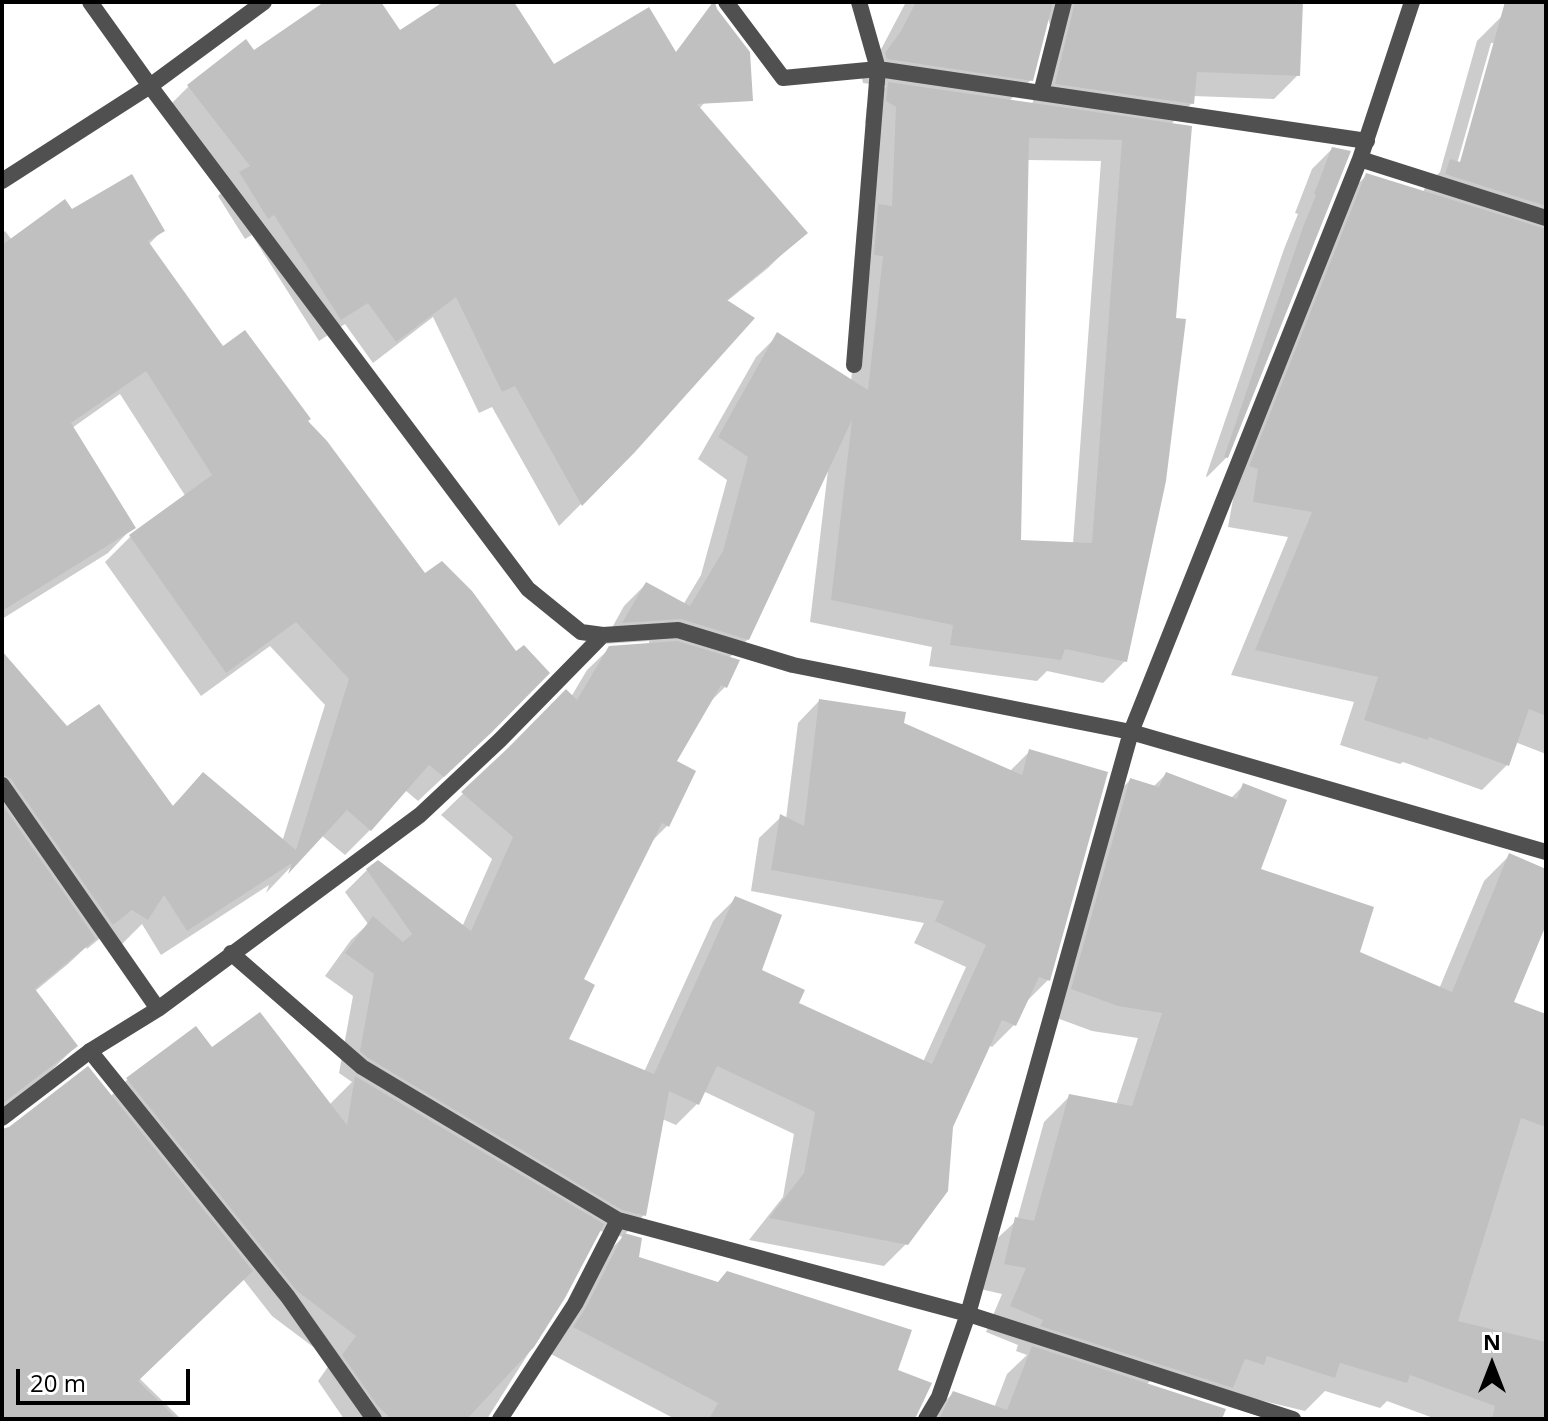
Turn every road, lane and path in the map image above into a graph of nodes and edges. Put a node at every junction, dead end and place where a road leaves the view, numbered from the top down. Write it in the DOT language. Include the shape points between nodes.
graph roads {
  1 [pos="90,2"];
  2 [pos="264,2"];
  3 [pos="726,2"];
  4 [pos="859,2"];
  5 [pos="1064,2"];
  6 [pos="1412,2"];
  7 [pos="878,69"];
  8 [pos="150,86"];
  9 [pos="1041,93"];
  10 [pos="1367,141"];
  11 [pos="1360,159"];
  12 [pos="2,181"];
  13 [pos="1546,218"];
  14 [pos="854,365"];
  15 [pos="603,635"];
  16 [pos="1131,732"];
  17 [pos="2,785"];
  18 [pos="1546,852"];
  19 [pos="231,953"];
  20 [pos="158,1009"];
  21 [pos="90,1051"];
  22 [pos="2,1118"];
  23 [pos="618,1220"];
  24 [pos="968,1314"];
  25 [pos="374,1419"];
  26 [pos="500,1419"];
  27 [pos="926,1419"];
  28 [pos="1293,1419"];
  1 -- 8 [label="street"];
  2 -- 8 [label="street"];
  3 -- 7 [label="street" via="783,78"];
  4 -- 7 [label="street"];
  5 -- 9 [label="street"];
  6 -- 10 [label="street"];
  7 -- 9 [label="street"];
  7 -- 14 [label="street"];
  8 -- 12 [label="street"];
  8 -- 15 [label="street" via="528,589 581,632"];
  9 -- 10 [label="street"];
  10 -- 11 [label="street"];
  11 -- 13 [label="street"];
  11 -- 16 [label="street"];
  15 -- 16 [label="street" via="678,630 793,665"];
  15 -- 19 [label="street" via="420,815"];
  16 -- 18 [label="street"];
  16 -- 24 [label="street"];
  17 -- 20 [label="street"];
  19 -- 20 [label="street"];
  19 -- 23 [label="street" via="362,1067"];
  20 -- 21 [label="street"];
  21 -- 22 [label="street"];
  21 -- 25 [label="street" via="288,1297"];
  23 -- 24 [label="street"];
  23 -- 26 [label="street" via="575,1304"];
  24 -- 27 [label="street"];
  24 -- 28 [label="street"];
}
